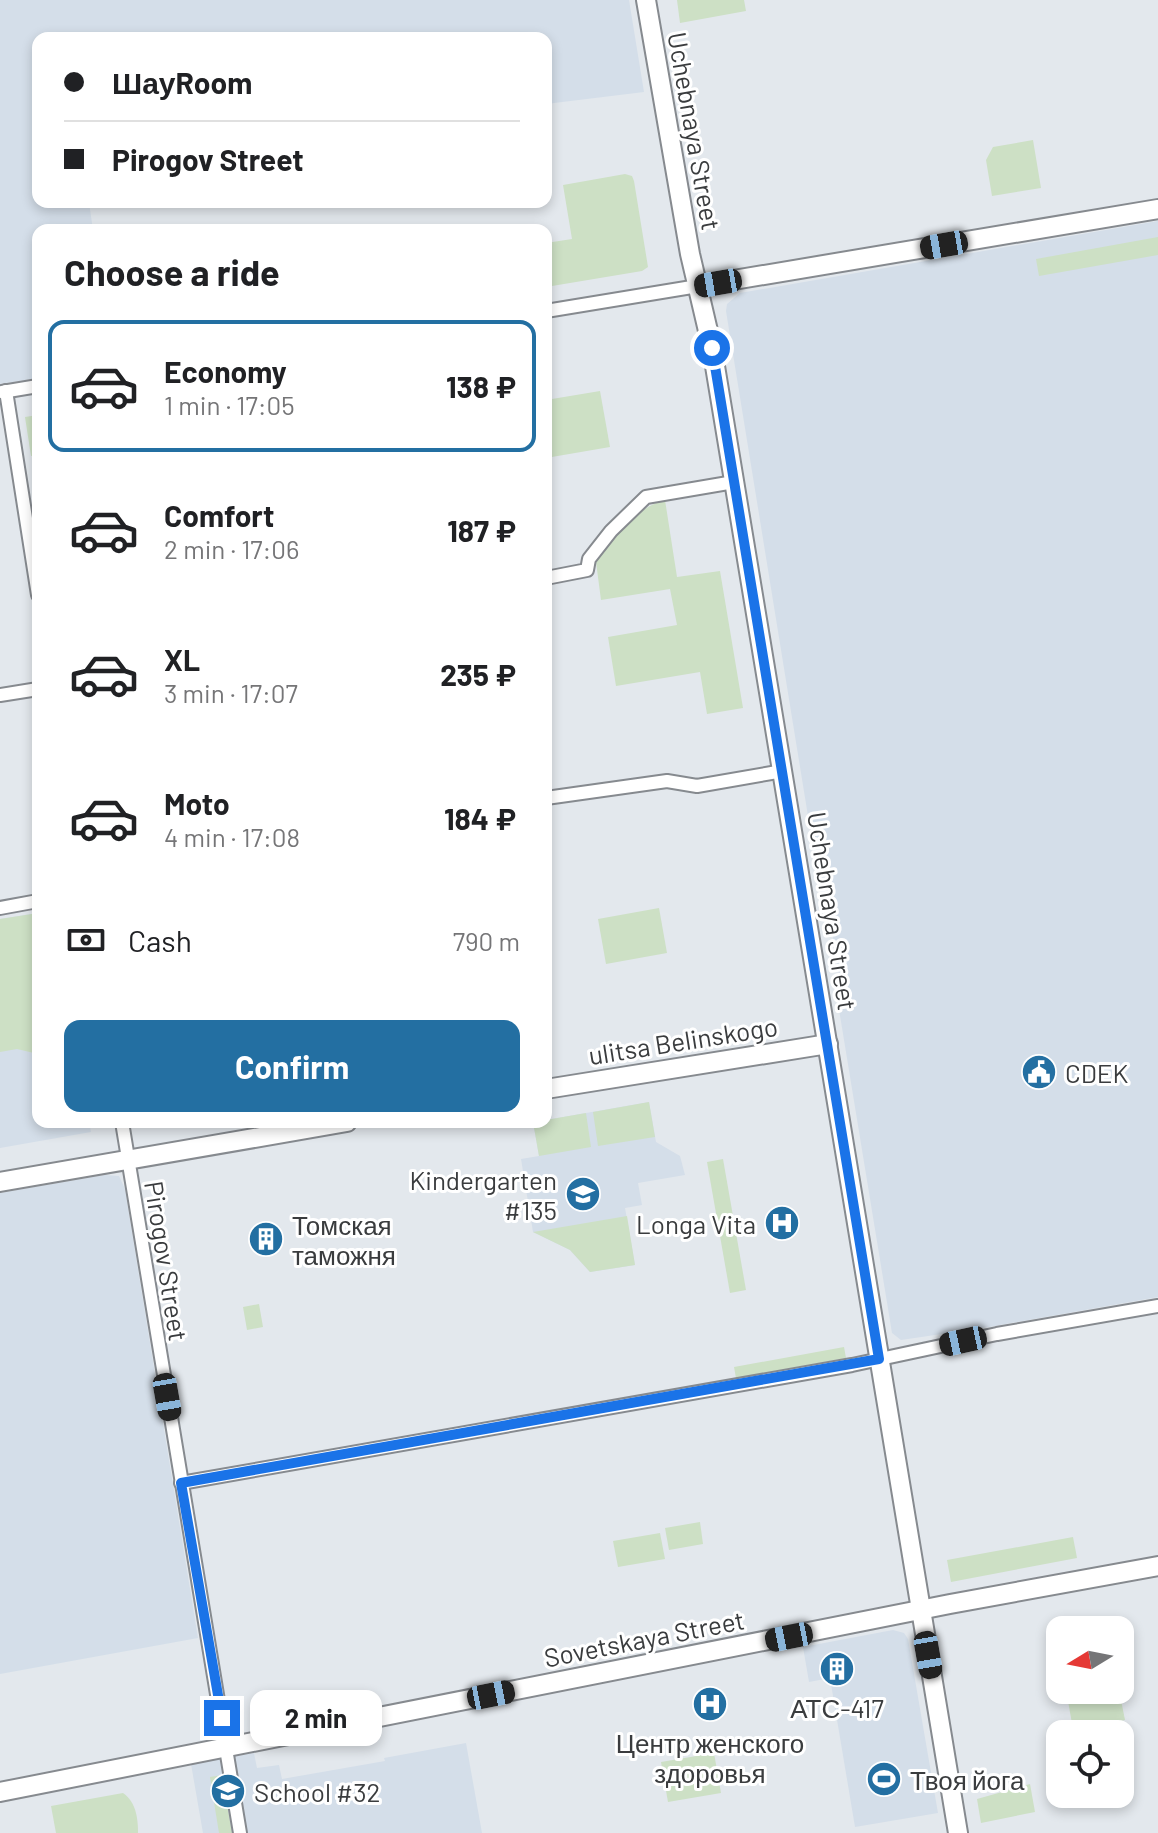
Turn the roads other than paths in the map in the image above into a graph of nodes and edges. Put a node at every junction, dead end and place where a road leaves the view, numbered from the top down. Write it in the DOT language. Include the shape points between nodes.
graph roads {
  1 [pos="646,0"];
  2 [pos="1158,209"];
  3 [pos="698,286"];
  4 [pos="552,310"];
  5 [pos="32,387"];
  6 [pos="3,392"];
  7 [pos="734,482"];
  8 [pos="32,560"];
  9 [pos="552,577"];
  10 [pos="32,690"];
  11 [pos="0,695"];
  12 [pos="783,771"];
  13 [pos="552,797"];
  14 [pos="32,902"];
  15 [pos="0,908"];
  16 [pos="828,1044"];
  17 [pos="552,1088"];
  18 [pos="123,1128"];
  19 [pos="312,1128"];
  20 [pos="128,1160"];
  21 [pos="0,1182"];
  22 [pos="1158,1306"];
  23 [pos="879,1359"];
  24 [pos="181,1483"];
  25 [pos="1158,1566"];
  26 [pos="920,1611"];
  27 [pos="226,1746"];
  28 [pos="0,1792"];
  29 [pos="240,1833"];
  30 [pos="958,1833"];
  1 -- 3 [label="street, Uchebnaya Street"];
  2 -- 3 [label="street"];
  3 -- 4 [label="street"];
  3 -- 7 [label="street, Uchebnaya Street"];
  5 -- 6 [label="street"];
  6 -- 8 [label="street"];
  7 -- 9 [label="street" via="646,497 611,531 589,559 587,570"];
  7 -- 12 [label="street, Uchebnaya Street"];
  10 -- 11 [label="street"];
  12 -- 13 [label="street" via="697,786 667,781"];
  12 -- 16 [label="street, Uchebnaya Street"];
  14 -- 15 [label="street"];
  16 -- 17 [label="street, ulitsa Belinskogo"];
  16 -- 23 [label="street, Uchebnaya Street"];
  18 -- 20 [label="street, Pirogov Street"];
  19 -- 20 [label="street"];
  20 -- 21 [label="street"];
  20 -- 24 [label="street, Pirogov Street"];
  22 -- 23 [label="street"];
  23 -- 24 [label="street"];
  23 -- 26 [label="street, Uchebnaya Street"];
  24 -- 27 [label="street, Pirogov Street"];
  25 -- 26 [label="street, Sovetskaya Street"];
  26 -- 27 [label="street, Sovetskaya Street"];
  26 -- 30 [label="street, Uchebnaya Street"];
  27 -- 28 [label="street, Sovetskaya Street"];
  27 -- 29 [label="street, Pirogov Street"];
}
